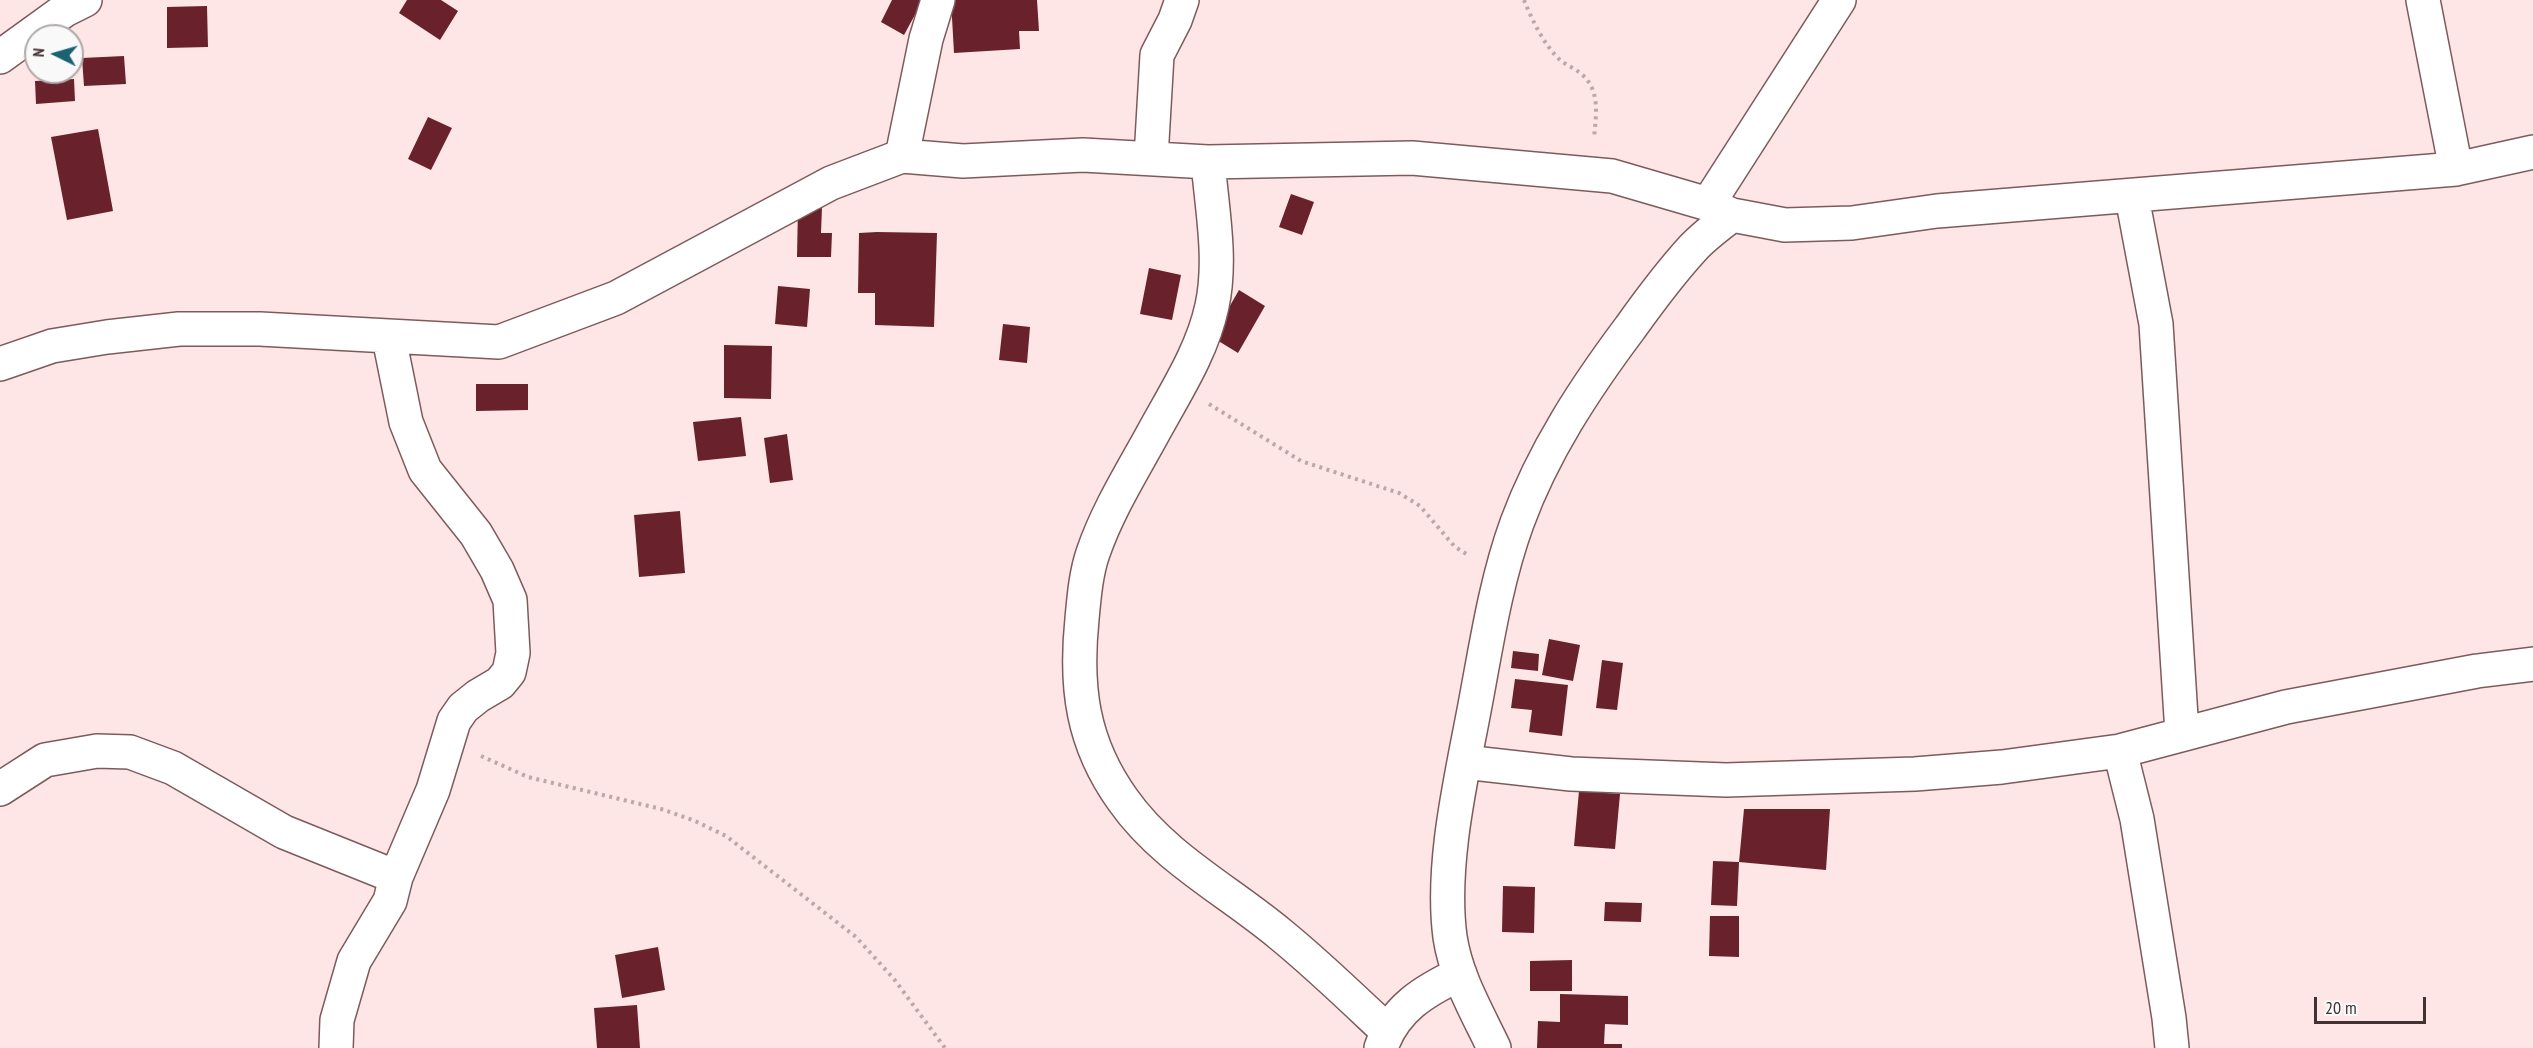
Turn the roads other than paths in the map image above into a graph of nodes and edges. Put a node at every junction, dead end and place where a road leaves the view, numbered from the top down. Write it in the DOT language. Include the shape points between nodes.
graph roads {
  1 [pos="85,0"];
  2 [pos="938,0"];
  3 [pos="1182,0"];
  4 [pos="1839,0"];
  5 [pos="2423,0"];
  6 [pos="0,57"];
  7 [pos="2533,152"];
  8 [pos="902,156"];
  9 [pos="1151,158"];
  10 [pos="1208,162"];
  11 [pos="2456,169"];
  12 [pos="2132,197"];
  13 [pos="1720,209"];
  14 [pos="389,338"];
  15 [pos="0,364"];
  16 [pos="2533,664"];
  17 [pos="2182,733"];
  18 [pos="2120,752"];
  19 [pos="1464,762"];
  20 [pos="0,789"];
  21 [pos="396,877"];
  22 [pos="1460,974"];
  23 [pos="1384,1040"];
  24 [pos="336,1048"];
  25 [pos="1494,1048"];
  26 [pos="2172,1048"];
  1 -- 6 [label="street"];
  2 -- 8 [label="street"];
  3 -- 9 [label="street" via="1157,55"];
  4 -- 13 [label="street"];
  5 -- 11 [label="street"];
  7 -- 11 [label="street"];
  8 -- 9 [label="street" via="963,161 1083,155"];
  8 -- 14 [label="street" via="831,183 616,298 499,342"];
  9 -- 10 [label="street"];
  10 -- 13 [label="street" via="1412,158 1612,176"];
  10 -- 23 [label="street" via="1216,261 1212,306 1201,341 1107,517 1092,555 1084,592 1078,658 1089,739 1118,792 1153,837 1280,934 1341,987"];
  11 -- 12 [label="street"];
  12 -- 13 [label="street" via="1937,211 1852,223 1785,225"];
  12 -- 17 [label="street" via="2156,324"];
  13 -- 19 [label="street" via="1603,364 1569,417 1529,495 1502,575"];
  14 -- 15 [label="street" via="260,329 179,329 52,346"];
  14 -- 21 [label="street" via="406,422 425,470 476,534 510,600 513,653 509,672 501,683 463,708 454,721 433,790"];
  16 -- 17 [label="street" via="2286,707"];
  17 -- 18 [label="street"];
  18 -- 19 [label="street" via="2002,767 1818,779 1666,779"];
  18 -- 26 [label="street" via="2137,819"];
  19 -- 22 [label="street" via="1449,898 1450,937"];
  20 -- 21 [label="street" via="45,760 97,751 130,752 173,768 284,832"];
  21 -- 24 [label="street" via="390,901 354,961 337,1020"];
  22 -- 23 [label="street" via="1439,983 1402,1009"];
  22 -- 25 [label="street"];
}
